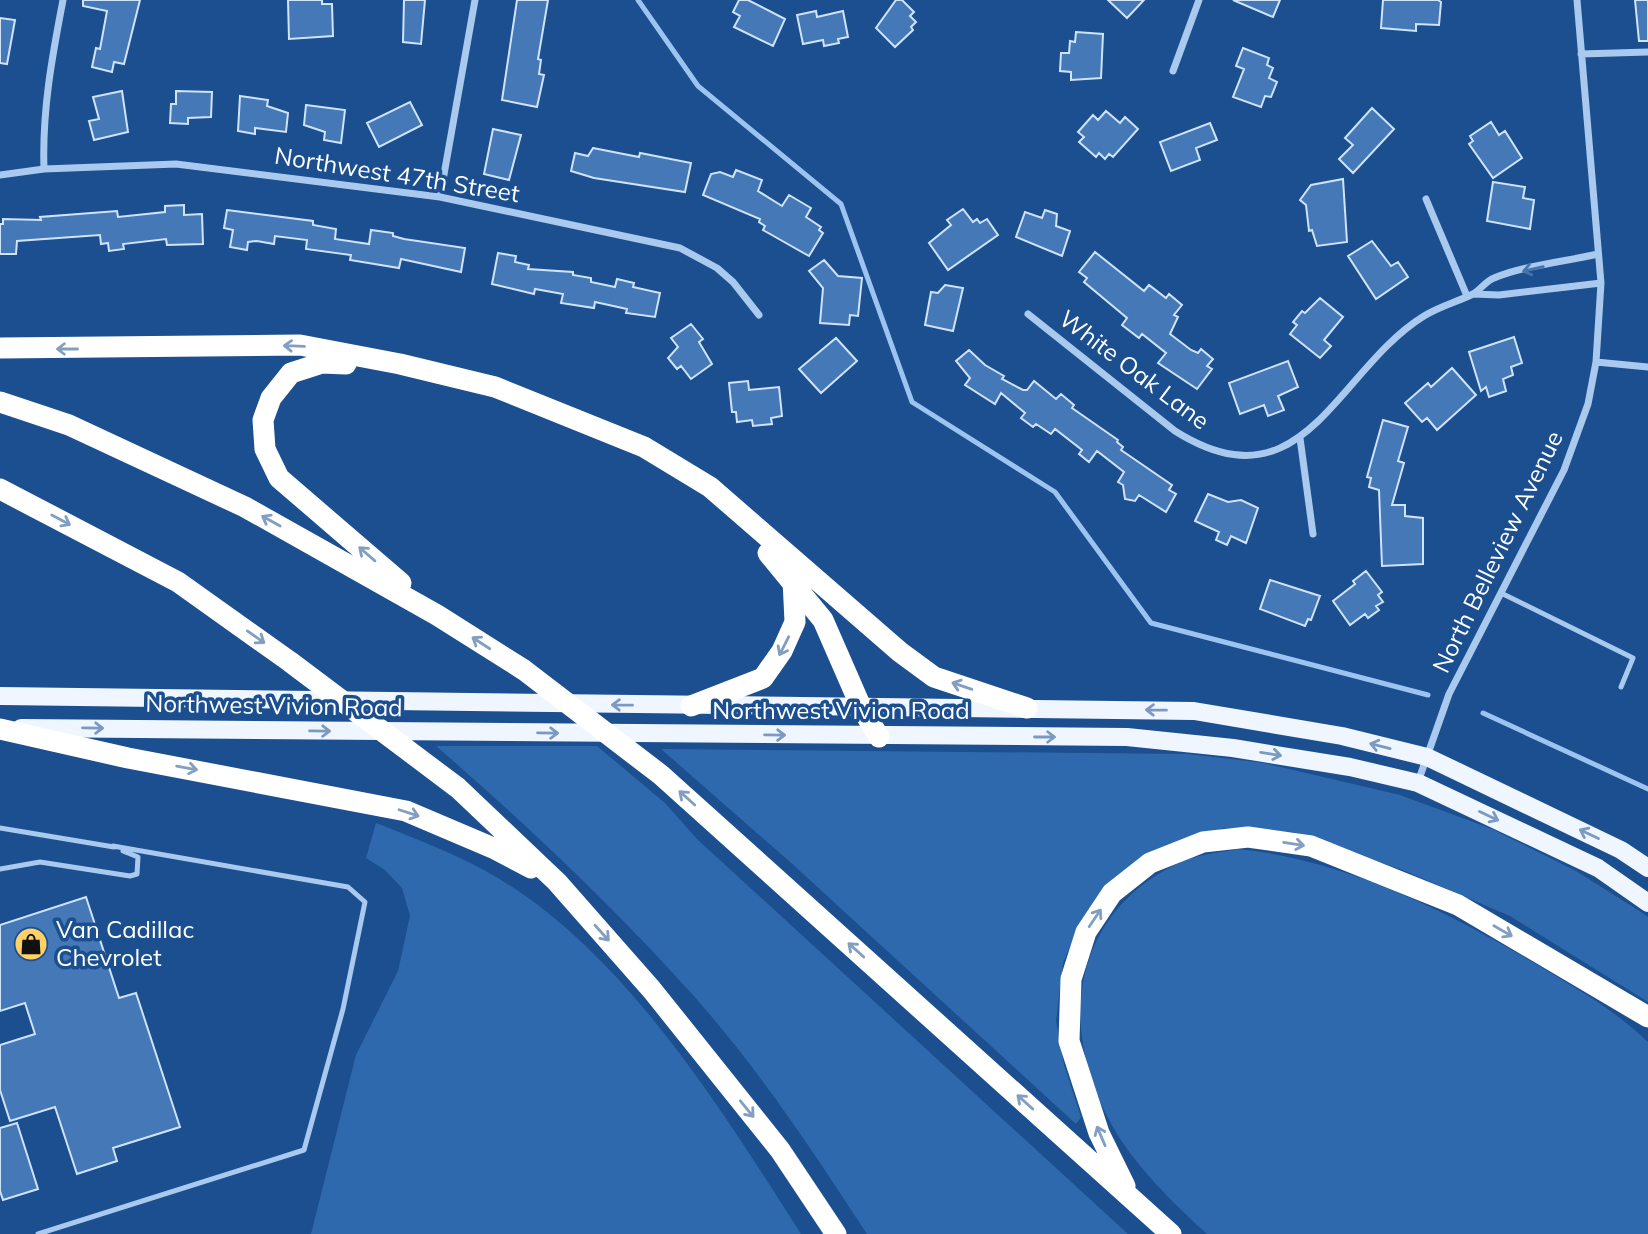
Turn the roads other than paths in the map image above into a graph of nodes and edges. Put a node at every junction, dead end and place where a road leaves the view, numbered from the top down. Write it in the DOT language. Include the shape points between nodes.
graph roads {
  1 [pos="63,0"];
  2 [pos="475,0"];
  3 [pos="1199,0"];
  4 [pos="1577,0"];
  5 [pos="1648,52"];
  6 [pos="1581,54"];
  7 [pos="1173,71"];
  8 [pos="44,169"];
  9 [pos="0,174"];
  10 [pos="440,197"];
  11 [pos="1426,199"];
  12 [pos="1598,254"];
  13 [pos="1601,284"];
  14 [pos="1470,295"];
  15 [pos="1028,314"];
  16 [pos="759,315"];
  17 [pos="0,348"];
  18 [pos="1596,362"];
  19 [pos="1648,366"];
  20 [pos="0,402"];
  21 [pos="1300,438"];
  22 [pos="0,489"];
  23 [pos="0,505"];
  24 [pos="32,505"];
  25 [pos="1313,534"];
  26 [pos="793,580"];
  27 [pos="1501,593"];
  28 [pos="437,615"];
  29 [pos="1620,687"];
  30 [pos="0,696"];
  31 [pos="691,706"];
  32 [pos="860,707"];
  33 [pos="1027,708"];
  34 [pos="0,728"];
  35 [pos="878,737"];
  36 [pos="1427,758"];
  37 [pos="1418,783"];
  38 [pos="0,828"];
  39 [pos="113,846"];
  40 [pos="0,869"];
  41 [pos="1648,869"];
  42 [pos="557,882"];
  43 [pos="1648,903"];
  44 [pos="1648,1017"];
  45 [pos="1130,1197"];
  46 [pos="38,1234"];
  47 [pos="836,1234"];
  48 [pos="1171,1234"];
  1 -- 8 [label="street" via="48,77"];
  2 -- 10 [label="street"];
  3 -- 7 [label="street"];
  4 -- 6 [label="street, North Belleview Avenue"];
  5 -- 6 [label="street"];
  6 -- 12 [label="street, North Belleview Avenue"];
  8 -- 9 [label="street, Northwest 47th Street"];
  8 -- 10 [label="street, Northwest 47th Street" via="176,163"];
  10 -- 16 [label="street, Northwest 47th Street" via="680,248 717,268"];
  11 -- 14 [label="street"];
  12 -- 13 [label="street, North Belleview Avenue"];
  12 -- 14 [label="street, White Oak Lane, one-way" via="1493,278"];
  13 -- 14 [label="street, White Oak Lane"];
  13 -- 18 [label="street, North Belleview Avenue"];
  14 -- 21 [label="street, White Oak Lane" via="1426,315 1388,342 1326,417"];
  15 -- 21 [label="street, White Oak Lane" via="1196,444 1219,454 1256,453"];
  33 -- 17 [label="highway, one-way" via="934,677 699,480 644,447 495,387 300,345"];
  18 -- 19 [label="street"];
  18 -- 27 [label="street, North Belleview Avenue" via="1575,444"];
  28 -- 20 [label="highway, one-way" via="245,507 69,425"];
  21 -- 25 [label="street"];
  22 -- 24 [label="highway"];
  23 -- 24 [label="highway"];
  24 -- 42 [label="highway, one-way" via="178,582 289,660 458,788"];
  28 -- 26 [label="highway, one-way" via="279,478 265,449 263,420 271,398 291,373 323,363 342,363 436,383 538,415 622,451 694,492 761,545"];
  26 -- 31 [label="highway, one-way" via="795,622 763,678"];
  26 -- 32 [label="highway" via="823,620"];
  27 -- 29 [label="lane" via="1633,658"];
  27 -- 36 [label="street, North Belleview Avenue" via="1449,694"];
  45 -- 28 [label="highway, one-way" via="661,775 524,670"];
  31 -- 30 [label="main road, Northwest Vivion Road, one-way"];
  31 -- 32 [label="main road, Northwest Vivion Road"];
  32 -- 33 [label="main road, Northwest Vivion Road"];
  32 -- 35 [label="highway"];
  36 -- 33 [label="main road, Northwest Vivion Road, one-way" via="1342,736 1194,711"];
  34 -- 35 [label="main road, Northwest Vivion Road, one-way"];
  34 -- 42 [label="highway, one-way" via="128,758 405,811 494,848"];
  35 -- 37 [label="main road, Northwest Vivion Road, one-way" via="1127,737 1233,748"];
  36 -- 37 [label="street, North Belleview Avenue"];
  41 -- 36 [label="main road, Northwest Vivion Road, one-way" via="1621,850"];
  37 -- 43 [label="main road, Northwest Vivion Road, one-way" via="1598,867"];
  38 -- 39 [label="lane"];
  39 -- 40 [label="lane" via="138,857 137,874 40,862"];
  39 -- 46 [label="lane" via="348,887 365,902 343,1009 304,1150"];
  42 -- 47 [label="highway, one-way" via="652,990 780,1150"];
  45 -- 44 [label="highway, one-way" via="1099,1133 1069,1041 1071,979 1086,932 1112,893 1150,863 1203,842 1248,837 1311,846 1458,905"];
  45 -- 48 [label="highway"];
}
